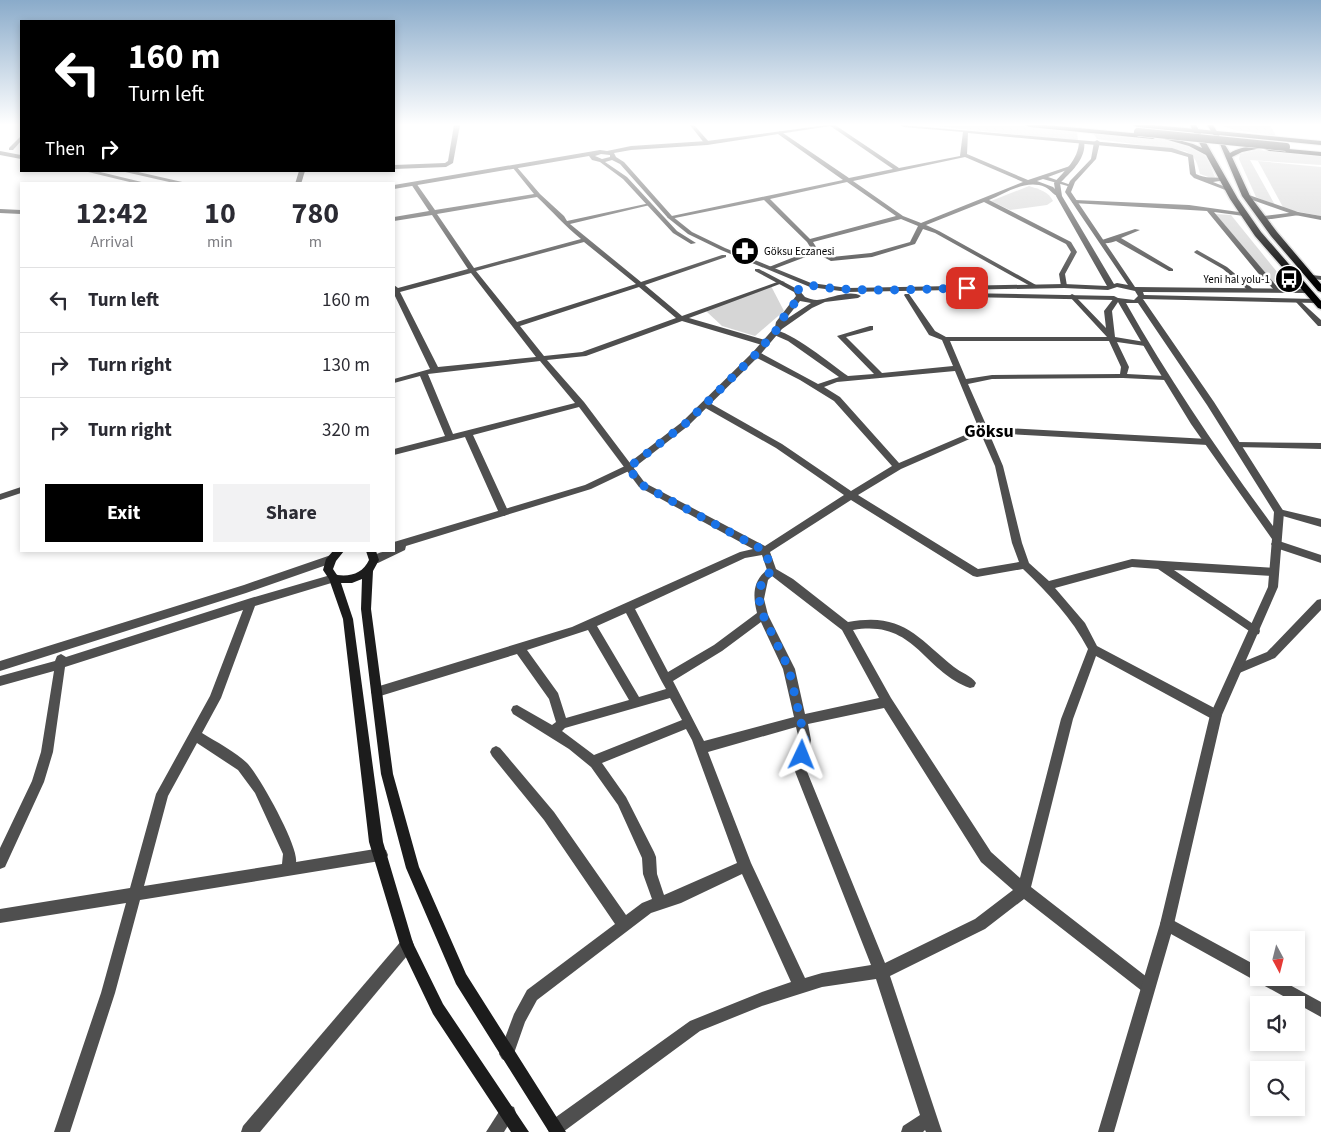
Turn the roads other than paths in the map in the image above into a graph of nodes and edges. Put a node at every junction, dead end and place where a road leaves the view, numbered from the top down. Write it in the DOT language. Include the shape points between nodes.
graph roads {
  1 [pos="113,178"];
  2 [pos="158,178"];
  3 [pos="453,178"];
  4 [pos="524,178"];
  5 [pos="625,178"];
  6 [pos="635,178"];
  7 [pos="843,178"];
  8 [pos="860,178"];
  9 [pos="1014,178"];
  10 [pos="1040,178"];
  11 [pos="1044,178"];
  12 [pos="1062,178"];
  13 [pos="1075,178"];
  14 [pos="1198,178"];
  15 [pos="1201,178"];
  16 [pos="1238,178"];
  17 [pos="1224,179"];
  18 [pos="847,181"];
  19 [pos="129,182"];
  20 [pos="178,182"];
  21 [pos="1025,183"];
  22 [pos="1057,183"];
  23 [pos="414,184"];
  24 [pos="1069,186"];
  25 [pos="395,187"];
  26 [pos="1230,190"];
  27 [pos="538,195"];
  28 [pos="1059,196"];
  29 [pos="1246,196"];
  30 [pos="766,199"];
  31 [pos="983,200"];
  32 [pos="1075,202"];
  33 [pos="648,204"];
  34 [pos="1209,210"];
  35 [pos="0,211"];
  36 [pos="20,212"];
  37 [pos="433,213"];
  38 [pos="1244,214"];
  39 [pos="1297,214"];
  40 [pos="670,217"];
  41 [pos="901,217"];
  42 [pos="1264,218"];
  43 [pos="1321,218"];
  44 [pos="395,219"];
  45 [pos="565,223"];
  46 [pos="922,225"];
  47 [pos="1137,230"];
  48 [pos="1116,238"];
  49 [pos="585,240"];
  50 [pos="809,241"];
  51 [pos="1102,241"];
  52 [pos="816,251"];
  53 [pos="1197,252"];
  54 [pos="724,256"];
  55 [pos="771,268"];
  56 [pos="472,270"];
  57 [pos="1171,270"];
  58 [pos="1311,277"];
  59 [pos="1321,278"];
  60 [pos="782,282"];
  61 [pos="640,285"];
  62 [pos="810,285"];
  63 [pos="1034,286"];
  64 [pos="1064,286"];
  65 [pos="820,287"];
  66 [pos="1109,287"];
  67 [pos="395,289"];
  68 [pos="1135,289"];
  69 [pos="1321,289"];
  70 [pos="1251,290"];
  71 [pos="1277,290"];
  72 [pos="395,291"];
  73 [pos="1308,291"];
  74 [pos="798,294"];
  75 [pos="907,294"];
  76 [pos="1072,296"];
  77 [pos="827,297"];
  78 [pos="1117,299"];
  79 [pos="1141,299"];
  80 [pos="1298,301"];
  81 [pos="816,302"];
  82 [pos="1319,304"];
  83 [pos="681,318"];
  84 [pos="515,324"];
  85 [pos="1321,324"];
  86 [pos="870,328"];
  87 [pos="777,330"];
  88 [pos="945,338"];
  89 [pos="1112,338"];
  90 [pos="765,343"];
  91 [pos="1145,344"];
  92 [pos="756,354"];
  93 [pos="542,359"];
  94 [pos="957,368"];
  95 [pos="435,370"];
  96 [pos="423,373"];
  97 [pos="881,376"];
  98 [pos="1123,376"];
  99 [pos="1165,378"];
  100 [pos="846,380"];
  101 [pos="395,381"];
  102 [pos="963,382"];
  103 [pos="817,387"];
  104 [pos="581,404"];
  105 [pos="705,404"];
  106 [pos="984,430"];
  107 [pos="468,433"];
  108 [pos="450,438"];
  109 [pos="1208,442"];
  110 [pos="1237,445"];
  111 [pos="1321,446"];
  112 [pos="395,452"];
  113 [pos="898,467"];
  114 [pos="628,468"];
  115 [pos="20,490"];
  116 [pos="852,495"];
  117 [pos="0,497"];
  118 [pos="1279,512"];
  119 [pos="504,513"];
  120 [pos="1321,523"];
  121 [pos="424,538"];
  122 [pos="1276,540"];
  123 [pos="395,546"];
  124 [pos="395,548"];
  125 [pos="765,551"];
  126 [pos="385,552"];
  127 [pos="331,555"];
  128 [pos="371,557"];
  129 [pos="1321,559"];
  130 [pos="1025,565"];
  131 [pos="1160,565"];
  132 [pos="772,571"];
  133 [pos="1274,572"];
  134 [pos="334,578"];
  135 [pos="1047,586"];
  136 [pos="251,602"];
  137 [pos="1321,603"];
  138 [pos="628,606"];
  139 [pos="763,615"];
  140 [pos="591,625"];
  141 [pos="846,627"];
  142 [pos="1255,631"];
  143 [pos="61,648"];
  144 [pos="520,649"];
  145 [pos="1093,649"];
  146 [pos="60,665"];
  147 [pos="0,666"];
  148 [pos="1237,669"];
  149 [pos="666,679"];
  150 [pos="0,681"];
  151 [pos="970,683"];
  152 [pos="377,692"];
  153 [pos="673,692"];
  154 [pos="887,702"];
  155 [pos="637,703"];
  156 [pos="517,710"];
  157 [pos="1216,715"];
  158 [pos="801,720"];
  159 [pos="689,723"];
  160 [pos="557,728"];
  161 [pos="195,735"];
  162 [pos="701,748"];
  163 [pos="496,752"];
  164 [pos="592,760"];
  165 [pos="380,855"];
  166 [pos="0,862"];
  167 [pos="745,866"];
  168 [pos="287,870"];
  169 [pos="1024,890"];
  170 [pos="134,895"];
  171 [pos="660,903"];
  172 [pos="0,916"];
  173 [pos="1167,924"];
  174 [pos="624,925"];
  175 [pos="407,945"];
  176 [pos="1250,970"];
  177 [pos="881,971"];
  178 [pos="1148,986"];
  179 [pos="1278,986"];
  180 [pos="801,987"];
  181 [pos="1321,1010"];
  182 [pos="507,1054"];
  183 [pos="508,1113"];
  184 [pos="932,1125"];
  185 [pos="556,1130"];
  186 [pos="62,1132"];
  187 [pos="249,1132"];
  188 [pos="494,1132"];
  189 [pos="521,1132"];
  190 [pos="909,1132"];
  191 [pos="1106,1132"];
  1 -- 19 [label="street"];
  2 -- 20 [label="street"];
  3 -- 23 [label="street"];
  4 -- 27 [label="street"];
  5 -- 33 [label="street"];
  6 -- 40 [label="street"];
  7 -- 18 [label="street"];
  8 -- 18 [label="street"];
  9 -- 21 [label="street"];
  10 -- 21 [label="street"];
  11 -- 22 [label="street"];
  12 -- 22 [label="street"];
  13 -- 24 [label="street"];
  14 -- 26 [label="street"];
  15 -- 17 [label="street"];
  16 -- 29 [label="main road"];
  17 -- 26 [label="main road"];
  18 -- 30 [label="street"];
  18 -- 41 [label="street"];
  21 -- 28 [label="street" via="1044,184"];
  21 -- 31 [label="street"];
  22 -- 24 [label="street"];
  22 -- 28 [label="street"];
  23 -- 25 [label="street"];
  23 -- 37 [label="street"];
  24 -- 32 [label="street" via="1068,192"];
  26 -- 38 [label="main road"];
  27 -- 37 [label="street"];
  27 -- 45 [label="street" via="562,216"];
  28 -- 66 [label="street"];
  29 -- 39 [label="street"];
  29 -- 42 [label="main road"];
  30 -- 40 [label="street"];
  30 -- 50 [label="street"];
  31 -- 46 [label="street"];
  31 -- 64 [label="street" via="1068,243 1074,252 1062,274"];
  32 -- 34 [label="street"];
  32 -- 51 [label="street"];
  33 -- 45 [label="street"];
  33 -- 54 [label="street" via="675,232"];
  34 -- 38 [label="street"];
  34 -- 71 [label="street"];
  35 -- 36 [label="street"];
  37 -- 44 [label="street"];
  37 -- 56 [label="street"];
  38 -- 73 [label="main road"];
  39 -- 42 [label="street"];
  39 -- 43 [label="street"];
  40 -- 55 [label="street" via="698,238"];
  41 -- 46 [label="street"];
  41 -- 50 [label="street"];
  42 -- 58 [label="main road"];
  45 -- 49 [label="street"];
  46 -- 52 [label="street" via="913,243 872,255 831,259"];
  46 -- 63 [label="street"];
  47 -- 48 [label="street"];
  48 -- 51 [label="street"];
  48 -- 57 [label="street"];
  49 -- 56 [label="street"];
  49 -- 61 [label="street"];
  50 -- 52 [label="street"];
  51 -- 68 [label="street"];
  52 -- 55 [label="street"];
  53 -- 70 [label="street" via="1225,268"];
  54 -- 60 [label="street"];
  54 -- 61 [label="street"];
  55 -- 62 [label="street"];
  56 -- 67 [label="street"];
  56 -- 84 [label="street"];
  58 -- 59 [label="street"];
  58 -- 69 [label="main road"];
  60 -- 74 [label="street"];
  60 -- 83 [label="street"];
  61 -- 83 [label="street"];
  61 -- 84 [label="street"];
  62 -- 65 [label="street"];
  62 -- 74 [label="street" via="801,287"];
  63 -- 64 [label="street"];
  63 -- 65 [label="street" via="848,290"];
  64 -- 66 [label="street"];
  65 -- 77 [label="street"];
  66 -- 68 [label="street"];
  66 -- 78 [label="street" via="1107,291"];
  68 -- 70 [label="street"];
  68 -- 79 [label="street"];
  70 -- 71 [label="street"];
  71 -- 73 [label="street"];
  72 -- 95 [label="street"];
  73 -- 82 [label="main road"];
  74 -- 81 [label="street" via="806,301"];
  74 -- 87 [label="street"];
  75 -- 76 [label="street"];
  75 -- 77 [label="street"];
  75 -- 88 [label="street" via="932,332"];
  76 -- 78 [label="street"];
  76 -- 89 [label="street"];
  77 -- 81 [label="street"];
  78 -- 79 [label="street"];
  78 -- 89 [label="street" via="1108,311"];
  78 -- 91 [label="street"];
  79 -- 80 [label="street"];
  79 -- 110 [label="street"];
  80 -- 82 [label="street"];
  80 -- 85 [label="street"];
  81 -- 87 [label="street"];
  83 -- 90 [label="street"];
  83 -- 93 [label="street" via="582,354"];
  84 -- 93 [label="street"];
  86 -- 97 [label="street" via="841,336"];
  87 -- 90 [label="street"];
  87 -- 100 [label="street"];
  88 -- 89 [label="street"];
  88 -- 94 [label="street"];
  89 -- 91 [label="street"];
  89 -- 98 [label="street" via="1125,368"];
  90 -- 92 [label="street"];
  91 -- 99 [label="street"];
  92 -- 103 [label="street"];
  92 -- 105 [label="street"];
  93 -- 95 [label="street"];
  93 -- 104 [label="street"];
  94 -- 97 [label="street"];
  94 -- 102 [label="street"];
  95 -- 96 [label="street"];
  96 -- 101 [label="street"];
  96 -- 108 [label="street"];
  97 -- 100 [label="street"];
  98 -- 99 [label="street"];
  98 -- 102 [label="street" via="992,377"];
  99 -- 109 [label="street"];
  100 -- 103 [label="street"];
  102 -- 106 [label="street"];
  103 -- 113 [label="street" via="837,399"];
  104 -- 107 [label="street"];
  104 -- 114 [label="street"];
  105 -- 114 [label="street" via="685,424"];
  105 -- 116 [label="street" via="780,446"];
  106 -- 109 [label="street"];
  106 -- 113 [label="street"];
  106 -- 130 [label="street" via="999,466"];
  107 -- 108 [label="street"];
  107 -- 119 [label="street"];
  108 -- 112 [label="street"];
  109 -- 122 [label="street"];
  110 -- 111 [label="street"];
  110 -- 118 [label="street"];
  113 -- 116 [label="street"];
  114 -- 119 [label="street" via="588,486"];
  114 -- 125 [label="street" via="642,485"];
  115 -- 117 [label="street"];
  116 -- 125 [label="street"];
  116 -- 130 [label="street" via="977,572"];
  118 -- 120 [label="street"];
  118 -- 122 [label="street"];
  119 -- 121 [label="street"];
  121 -- 123 [label="street"];
  121 -- 124 [label="street"];
  122 -- 129 [label="street"];
  122 -- 133 [label="street"];
  125 -- 132 [label="street"];
  125 -- 138 [label="street" via="743,555"];
  126 -- 128 [label="street"];
  127 -- 134 [label="main road" via="328,570"];
  127 -- 143 [label="street" via="246,589"];
  128 -- 134 [label="main road" via="355,579"];
  128 -- 152 [label="main road" via="366,609"];
  130 -- 135 [label="street"];
  131 -- 133 [label="street"];
  131 -- 135 [label="street" via="1132,563"];
  131 -- 142 [label="street"];
  132 -- 139 [label="street" via="762,578 759,599"];
  132 -- 141 [label="street"];
  133 -- 142 [label="street" via="1273,587"];
  134 -- 136 [label="street"];
  134 -- 165 [label="main road" via="348,619"];
  135 -- 145 [label="street" via="1081,626"];
  136 -- 146 [label="street"];
  136 -- 161 [label="street" via="216,698"];
  137 -- 148 [label="street" via="1271,655"];
  138 -- 140 [label="street"];
  138 -- 149 [label="street"];
  139 -- 149 [label="street" via="718,648"];
  139 -- 158 [label="street" via="789,669"];
  140 -- 144 [label="street"];
  140 -- 155 [label="street"];
  141 -- 151 [label="street" via="882,623 911,634 958,679"];
  141 -- 154 [label="street"];
  142 -- 148 [label="street"];
  143 -- 146 [label="street"];
  143 -- 147 [label="street"];
  144 -- 152 [label="street"];
  144 -- 160 [label="street" via="554,697"];
  145 -- 157 [label="street"];
  145 -- 169 [label="street" via="1067,718"];
  146 -- 150 [label="street"];
  146 -- 166 [label="street" via="47,752 38,782"];
  148 -- 157 [label="street"];
  149 -- 153 [label="street"];
  152 -- 182 [label="main road" via="387,774 413,868 461,979"];
  153 -- 155 [label="street"];
  153 -- 159 [label="street"];
  154 -- 158 [label="street"];
  154 -- 169 [label="street" via="986,857"];
  155 -- 160 [label="street"];
  156 -- 160 [label="street"];
  157 -- 173 [label="street"];
  158 -- 162 [label="street"];
  158 -- 177 [label="street" via="805,740 800,769"];
  159 -- 162 [label="street"];
  159 -- 164 [label="street"];
  160 -- 164 [label="street"];
  161 -- 168 [label="street" via="242,766 259,788 288,853"];
  161 -- 170 [label="street" via="162,794"];
  162 -- 167 [label="street"];
  163 -- 174 [label="street" via="549,816"];
  164 -- 171 [label="street" via="622,801 649,857 650,874"];
  165 -- 168 [label="street"];
  165 -- 175 [label="main road"];
  167 -- 171 [label="street"];
  167 -- 180 [label="street"];
  168 -- 170 [label="street"];
  169 -- 177 [label="street" via="980,924"];
  169 -- 178 [label="street"];
  170 -- 172 [label="street"];
  170 -- 186 [label="street" via="108,993"];
  171 -- 174 [label="street" via="647,908"];
  173 -- 176 [label="street"];
  173 -- 178 [label="street"];
  174 -- 182 [label="street" via="532,995 519,1019"];
  175 -- 183 [label="main road" via="438,1009"];
  175 -- 187 [label="street"];
  177 -- 180 [label="street" via="822,980"];
  177 -- 184 [label="street"];
  178 -- 191 [label="street"];
  179 -- 181 [label="street"];
  180 -- 185 [label="street" via="695,1026"];
  182 -- 185 [label="main road"];
  183 -- 188 [label="street"];
  183 -- 189 [label="main road"];
  184 -- 190 [label="street"];
}
